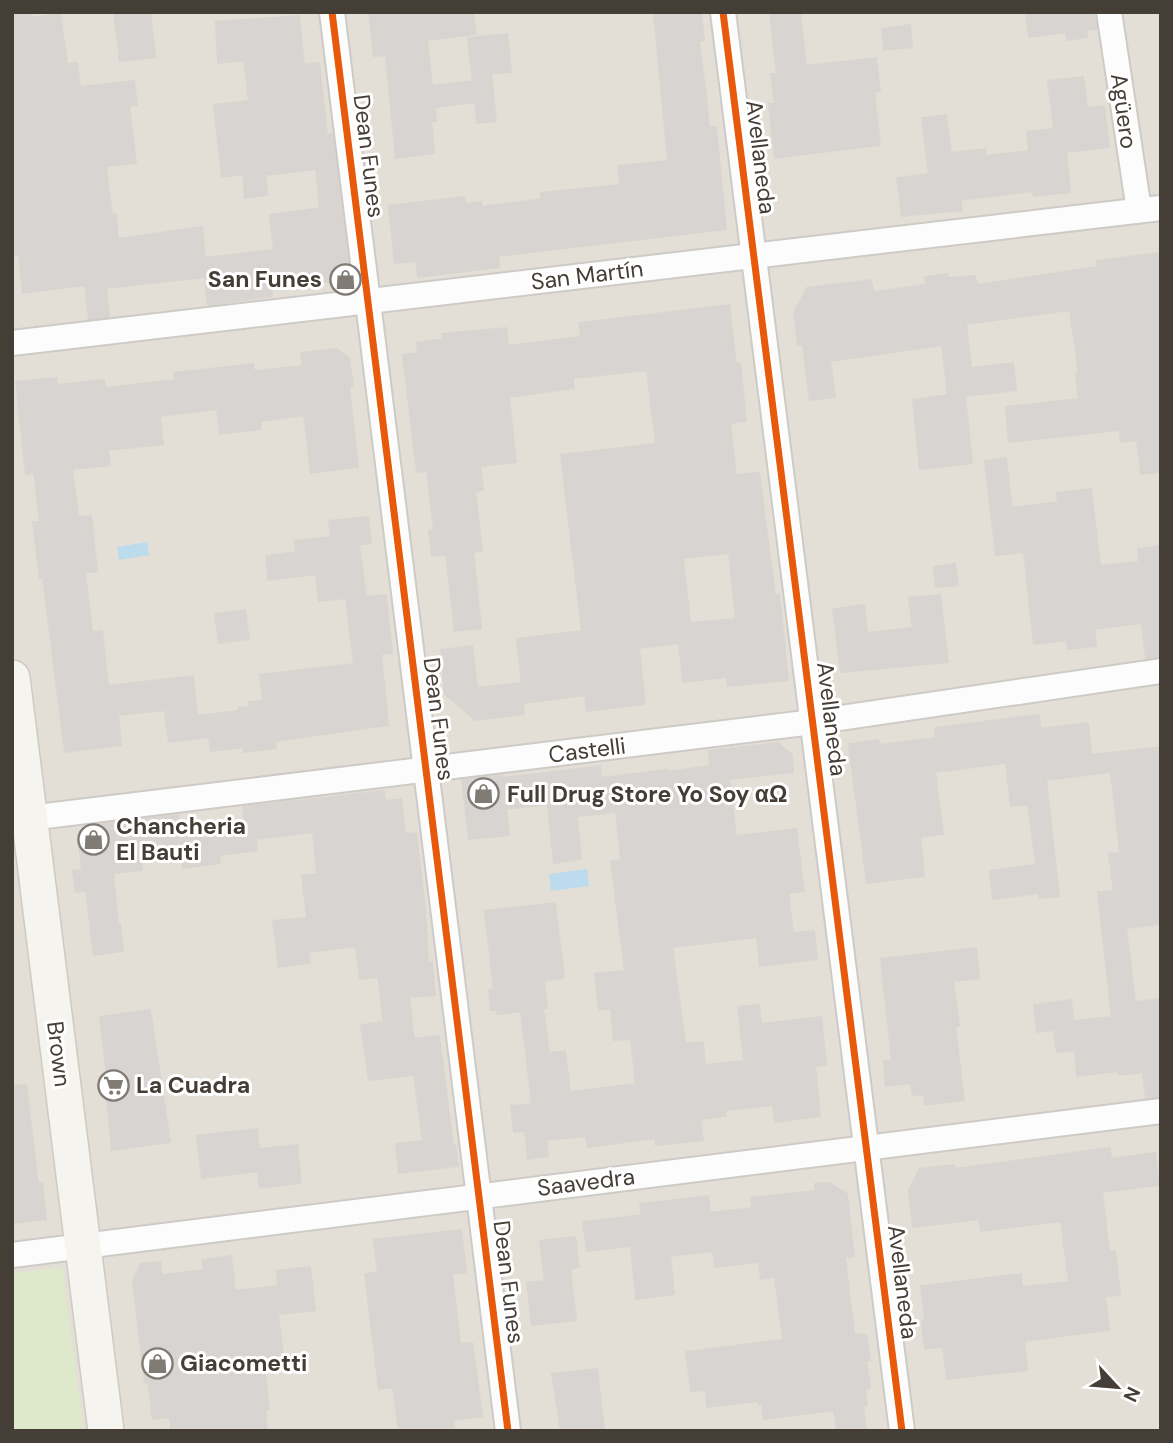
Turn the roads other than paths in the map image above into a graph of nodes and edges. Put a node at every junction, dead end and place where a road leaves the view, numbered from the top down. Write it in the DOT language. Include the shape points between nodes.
graph roads {
  1 [pos="332,12"];
  2 [pos="723,12"];
  3 [pos="1109,12"];
  4 [pos="1150,209"];
  5 [pos="754,256"];
  6 [pos="368,301"];
  7 [pos="12,343"];
  8 [pos="1161,671"];
  9 [pos="12,678"];
  10 [pos="813,722"];
  11 [pos="426,769"];
  12 [pos="21,819"];
  13 [pos="1161,1111"];
  14 [pos="867,1148"];
  15 [pos="479,1196"];
  16 [pos="83,1245"];
  17 [pos="12,1255"];
  18 [pos="106,1431"];
  19 [pos="508,1431"];
  20 [pos="902,1431"];
  1 -- 6 [label="street, Dean Funes"];
  2 -- 5 [label="street, Avellaneda"];
  3 -- 4 [label="street, Agüero"];
  4 -- 5 [label="street, San Martín"];
  5 -- 6 [label="street, San Martín"];
  5 -- 10 [label="street, Avellaneda"];
  6 -- 7 [label="street, San Martín"];
  6 -- 11 [label="street, Dean Funes"];
  8 -- 10 [label="street, Castelli"];
  9 -- 12 [label="street, Brown"];
  10 -- 11 [label="street, Castelli"];
  10 -- 14 [label="street, Avellaneda"];
  11 -- 12 [label="street, Castelli"];
  11 -- 15 [label="street, Dean Funes"];
  12 -- 16 [label="street, Brown"];
  13 -- 14 [label="street, Saavedra"];
  14 -- 15 [label="street, Saavedra"];
  14 -- 20 [label="street, Avellaneda"];
  15 -- 16 [label="street, Saavedra"];
  15 -- 19 [label="street, Dean Funes"];
  16 -- 17 [label="street, Saavedra"];
  16 -- 18 [label="street, Brown"];
}
